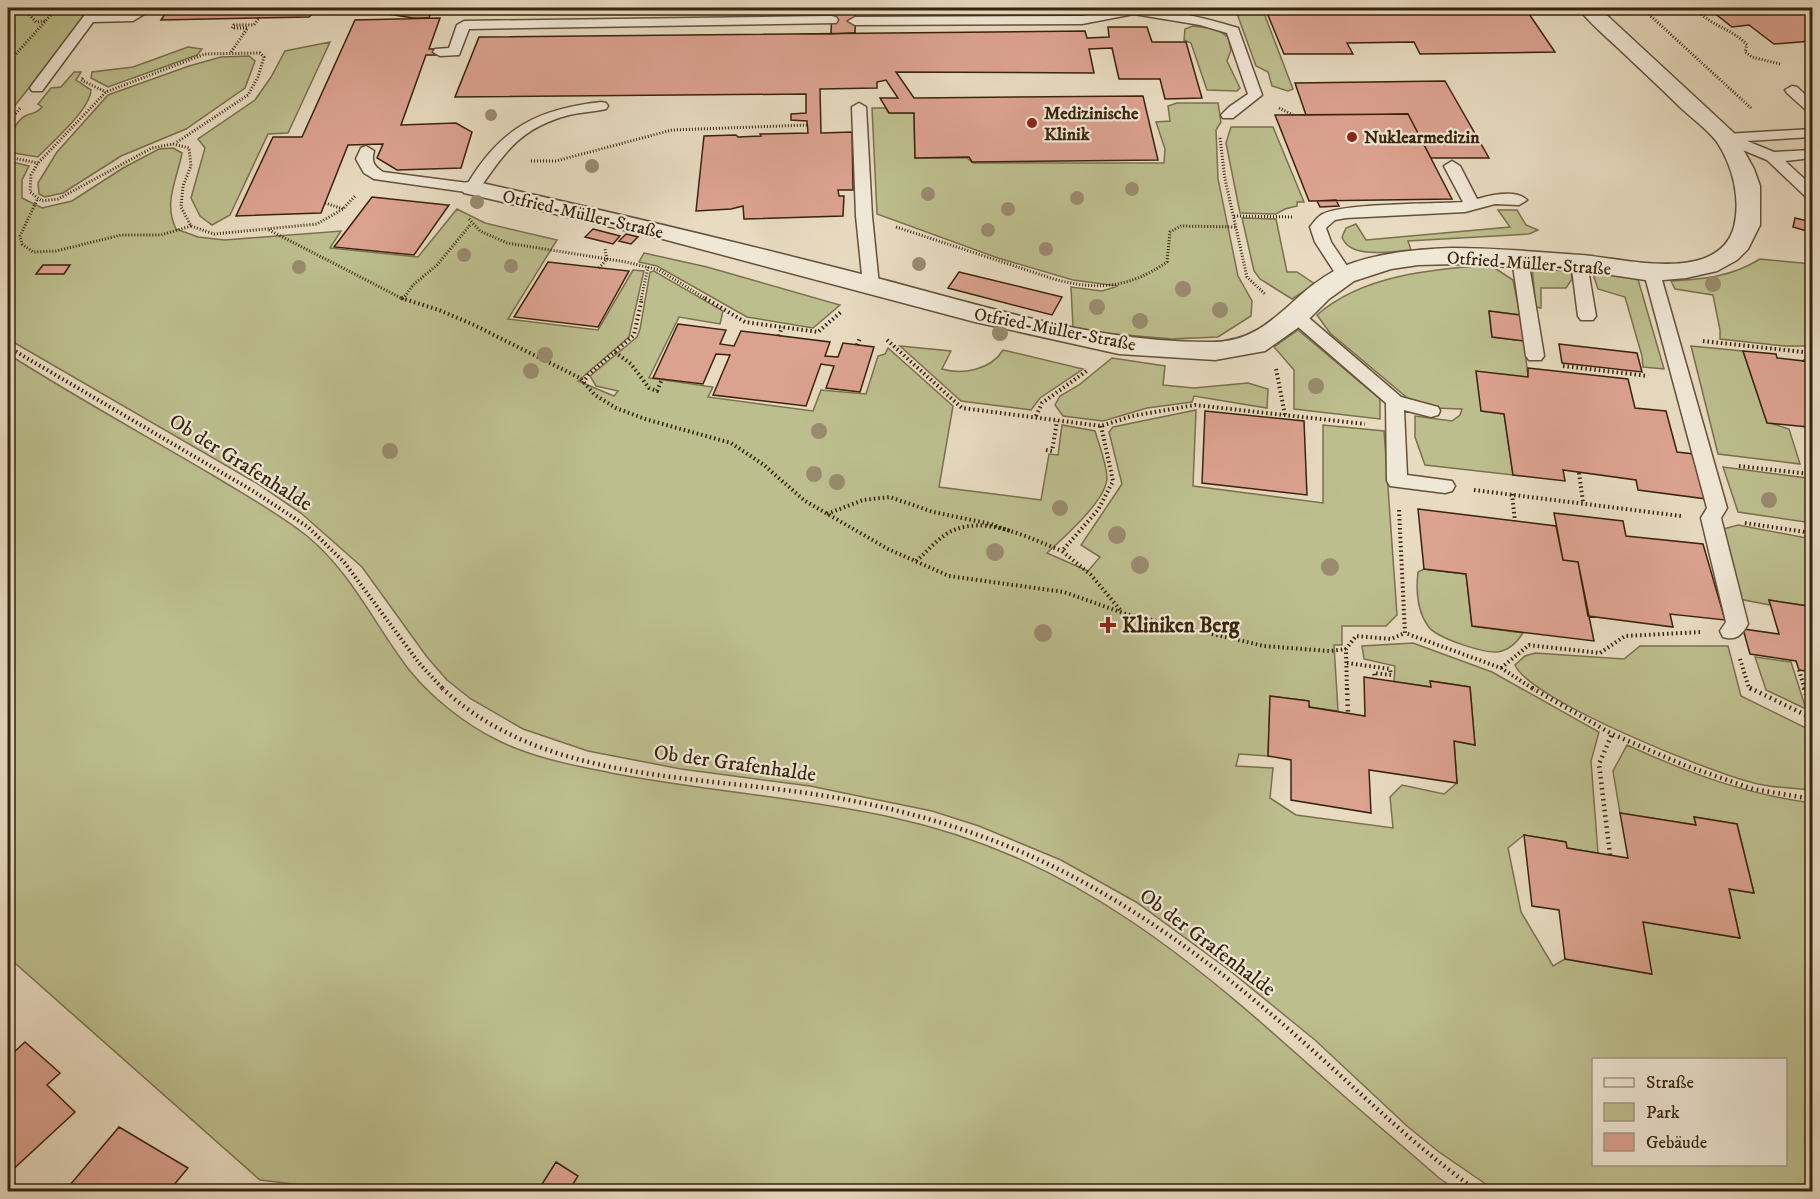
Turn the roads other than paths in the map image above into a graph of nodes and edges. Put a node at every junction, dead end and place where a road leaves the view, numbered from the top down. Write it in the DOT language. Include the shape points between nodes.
graph roads {
  1 [pos="147,8"];
  2 [pos="580,8"];
  3 [pos="1588,8"];
  4 [pos="1134,9"];
  5 [pos="93,13"];
  6 [pos="831,20"];
  7 [pos="855,21"];
  8 [pos="574,25"];
  9 [pos="440,52"];
  10 [pos="37,88"];
  11 [pos="1792,90"];
  12 [pos="601,106"];
  13 [pos="859,106"];
  14 [pos="1812,108"];
  15 [pos="1228,115"];
  16 [pos="1812,133"];
  17 [pos="1726,138"];
  18 [pos="366,151"];
  19 [pos="1812,154"];
  20 [pos="1772,157"];
  21 [pos="1452,166"];
  22 [pos="473,189"];
  23 [pos="1812,194"];
  24 [pos="1519,200"];
  25 [pos="1472,204"];
  26 [pos="1520,259"];
  27 [pos="1585,263"];
  28 [pos="1652,273"];
  29 [pos="1345,275"];
  30 [pos="871,285"];
  31 [pos="1296,316"];
  32 [pos="1587,316"];
  33 [pos="1535,356"];
  34 [pos="1395,401"];
  35 [pos="1431,411"];
  36 [pos="1445,486"];
  37 [pos="1731,631"];
  1 -- 5 [label="lane" via="133,17"];
  2 -- 8 [label="lane"];
  3 -- 17 [label="street, Otfried-Müller-Straße"];
  4 -- 7 [label="lane" via="1082,20"];
  4 -- 15 [label="lane" via="1202,21 1233,31 1255,95"];
  5 -- 10 [label="lane"];
  6 -- 8 [label="lane"];
  8 -- 9 [label="lane" via="464,25 454,52"];
  11 -- 14 [label="lane"];
  12 -- 22 [label="lane" via="577,108 528,126 502,146"];
  13 -- 30 [label="lane"];
  16 -- 17 [label="lane"];
  17 -- 20 [label="lane"];
  17 -- 28 [label="street, Otfried-Müller-Straße" via="1748,186 1747,225 1739,244 1708,265"];
  18 -- 22 [label="lane, Otfried-Müller-Straße" via="364,159 369,170 379,176"];
  19 -- 20 [label="lane"];
  20 -- 23 [label="lane"];
  21 -- 25 [label="lane"];
  22 -- 30 [label="street, Otfried-Müller-Straße" via="662,231"];
  24 -- 25 [label="lane" via="1495,199"];
  25 -- 29 [label="lane" via="1329,217 1318,227"];
  26 -- 27 [label="street, Otfried-Müller-Straße"];
  26 -- 29 [label="street, Otfried-Müller-Straße" via="1418,257"];
  26 -- 33 [label="lane"];
  27 -- 28 [label="street, Otfried-Müller-Straße"];
  27 -- 32 [label="lane" via="1580,269"];
  28 -- 37 [label="lane" via="1717,508 1711,518 1737,624"];
  29 -- 31 [label="street, Otfried-Müller-Straße"];
  30 -- 31 [label="street, Otfried-Müller-Straße" via="975,314 1114,344 1215,351 1255,345"];
  31 -- 34 [label="lane"];
  34 -- 35 [label="lane"];
  34 -- 36 [label="lane" via="1397,481"];
}
